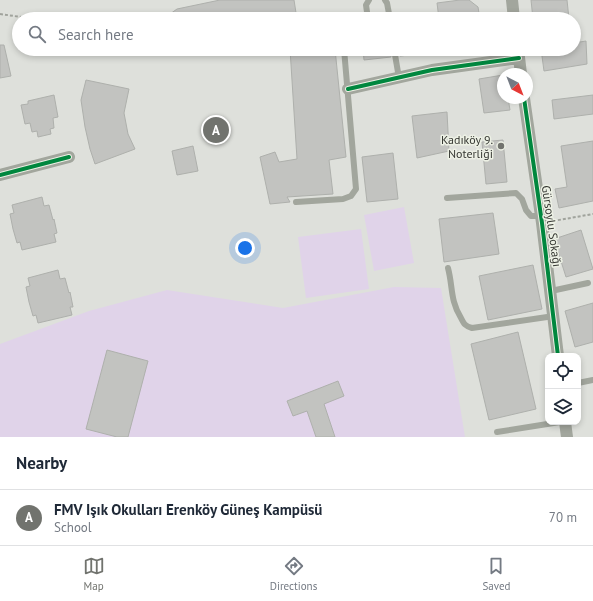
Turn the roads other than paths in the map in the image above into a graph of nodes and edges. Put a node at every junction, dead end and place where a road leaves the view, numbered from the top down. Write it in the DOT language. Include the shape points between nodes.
graph roads {
  1 [pos="369,0"];
  2 [pos="385,0"];
  3 [pos="512,0"];
  4 [pos="367,12"];
  5 [pos="389,12"];
  6 [pos="513,12"];
  7 [pos="345,56"];
  8 [pos="395,56"];
  9 [pos="508,56"];
  10 [pos="518,56"];
  11 [pos="520,68"];
  12 [pos="399,78"];
  13 [pos="348,89"];
  14 [pos="525,104"];
  15 [pos="69,157"];
  16 [pos="0,175"];
  17 [pos="447,198"];
  18 [pos="296,202"];
  19 [pos="542,220"];
  20 [pos="448,268"];
  21 [pos="588,283"];
  22 [pos="551,291"];
  23 [pos="554,316"];
  24 [pos="558,353"];
  25 [pos="593,380"];
  26 [pos="581,382"];
  27 [pos="545,424"];
  28 [pos="565,425"];
  29 [pos="497,432"];
  30 [pos="567,437"];
  1 -- 4 [label="lane" via="366,5"];
  2 -- 5 [label="lane"];
  3 -- 6 [label="street"];
  7 -- 13 [label="lane"];
  8 -- 12 [label="lane"];
  9 -- 12 [label="street"];
  10 -- 11 [label="street"];
  12 -- 13 [label="street"];
  13 -- 18 [label="lane" via="356,189 351,196 343,199"];
  14 -- 19 [label="street, Gürsoylu Sokağı"];
  15 -- 16 [label="street"];
  17 -- 19 [label="lane" via="516,193 531,216"];
  19 -- 22 [label="street, Gürsoylu Sokağı"];
  20 -- 23 [label="lane" via="453,301 466,326 472,328"];
  21 -- 22 [label="lane"];
  22 -- 23 [label="street, Gürsoylu Sokağı"];
  23 -- 24 [label="street, Gürsoylu Sokağı"];
  25 -- 26 [label="lane"];
  27 -- 29 [label="lane"];
  28 -- 30 [label="street"];
}
